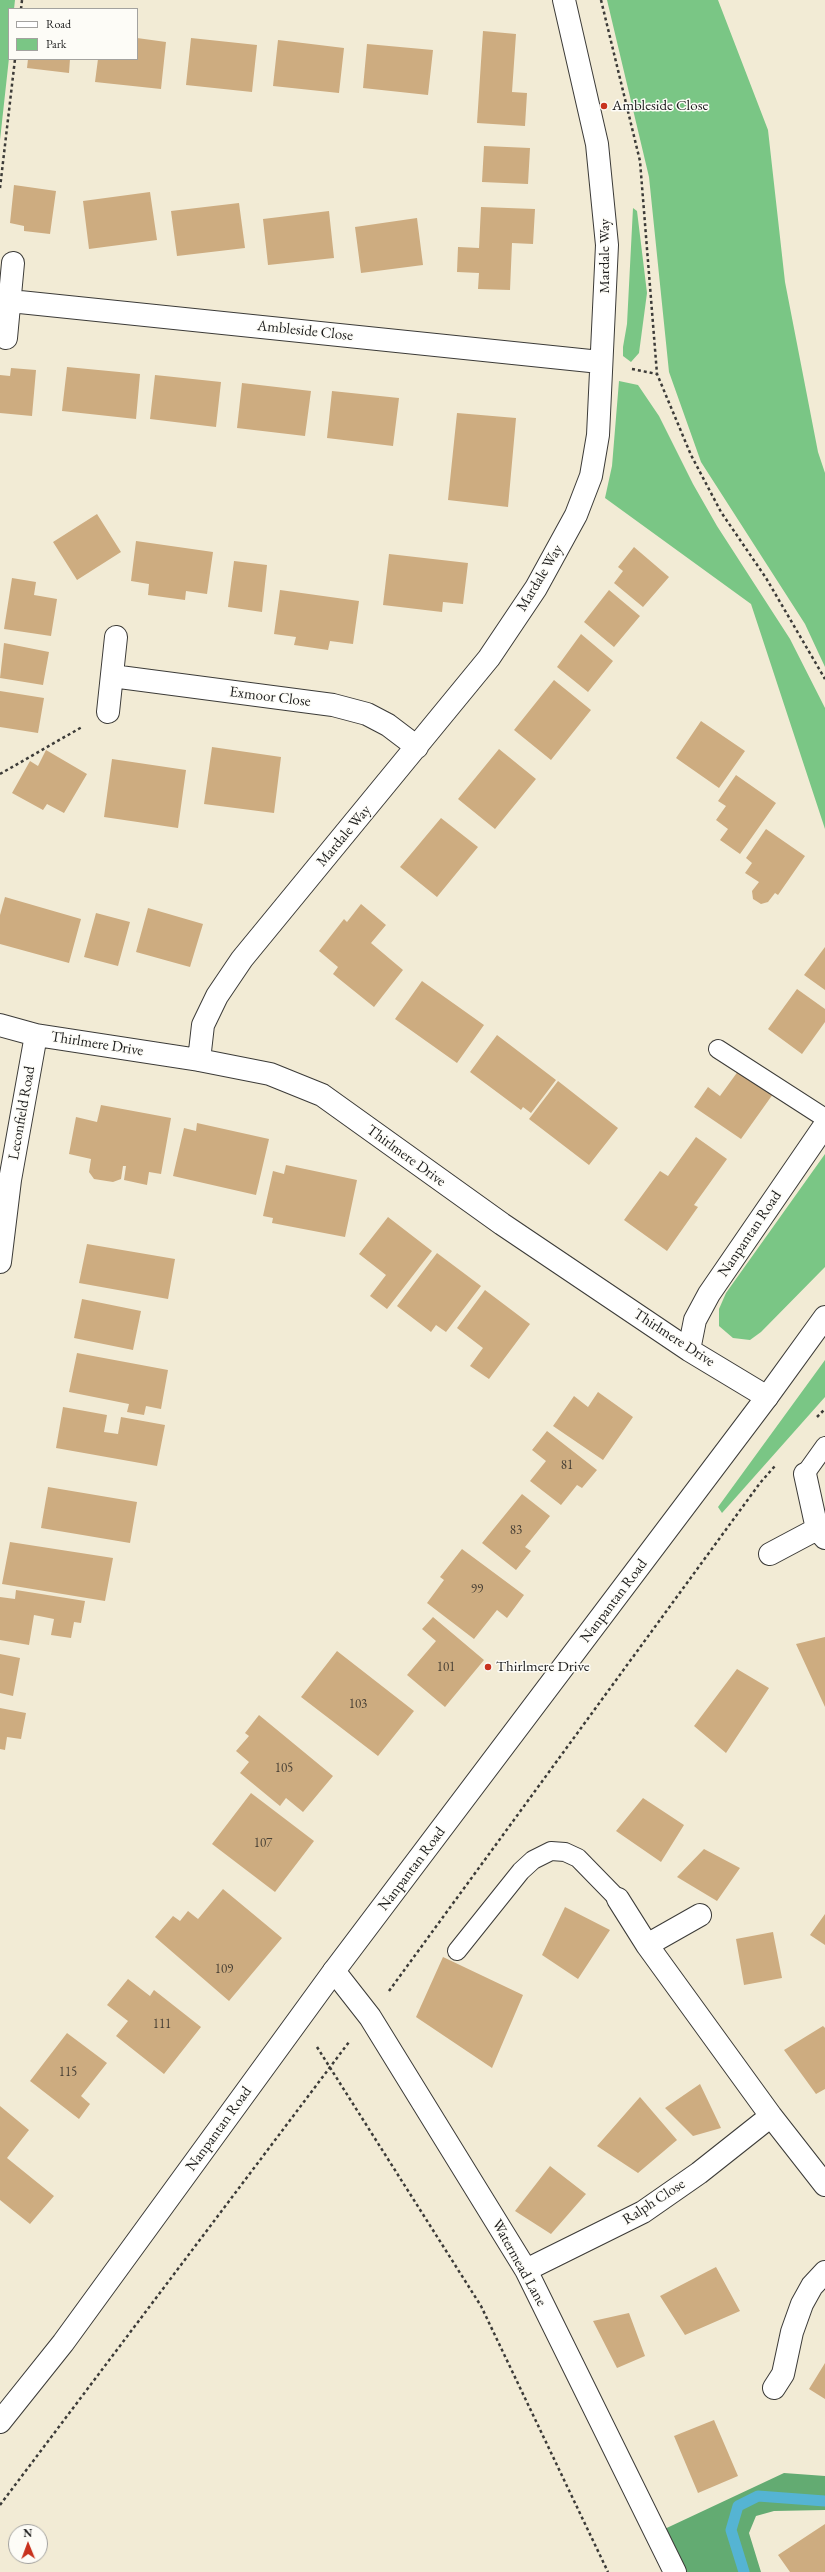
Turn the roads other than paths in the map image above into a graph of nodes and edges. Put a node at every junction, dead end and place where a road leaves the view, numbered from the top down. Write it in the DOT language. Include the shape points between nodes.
graph roads {
  1 [pos="564,0"];
  2 [pos="13,263"];
  3 [pos="10,301"];
  4 [pos="6,338"];
  5 [pos="600,362"];
  6 [pos="116,637"];
  7 [pos="112,676"];
  8 [pos="108,712"];
  9 [pos="417,747"];
  10 [pos="0,1025"];
  11 [pos="36,1035"];
  12 [pos="718,1049"];
  13 [pos="199,1060"];
  14 [pos="825,1118"];
  15 [pos="825,1125"];
  16 [pos="0,1262"];
  17 [pos="825,1317"];
  18 [pos="689,1350"];
  19 [pos="768,1397"];
  20 [pos="825,1446"];
  21 [pos="805,1474"];
  22 [pos="821,1534"];
  23 [pos="770,1554"];
  24 [pos="618,1899"];
  25 [pos="700,1915"];
  26 [pos="647,1946"];
  27 [pos="457,1951"];
  28 [pos="334,1971"];
  29 [pos="771,2116"];
  30 [pos="825,2185"];
  31 [pos="526,2270"];
  32 [pos="825,2272"];
  33 [pos="774,2388"];
  34 [pos="0,2422"];
  35 [pos="675,2572"];
  1 -- 5 [label="street, Mardale Way" via="597,144 604,198 607,245"];
  2 -- 3 [label="street"];
  3 -- 4 [label="street"];
  3 -- 5 [label="street, Ambleside Close"];
  5 -- 9 [label="street, Mardale Way" via="598,435 591,476 576,515 536,588 489,658"];
  6 -- 7 [label="street"];
  7 -- 8 [label="street"];
  7 -- 9 [label="street, Exmoor Close" via="333,705 366,714 388,725"];
  9 -- 13 [label="street, Mardale Way" via="242,959 217,996 203,1025"];
  10 -- 11 [label="street, Thirlmere Drive"];
  11 -- 13 [label="street, Thirlmere Drive"];
  11 -- 16 [label="street, Leconfield Road" via="10,1180"];
  12 -- 14 [label="lane"];
  13 -- 18 [label="street, Thirlmere Drive" via="270,1074 322,1095 502,1224"];
  15 -- 18 [label="street, Nanpantan Road" via="709,1294 695,1320"];
  17 -- 19 [label="street, Nanpantan Road"];
  18 -- 19 [label="street, Thirlmere Drive"];
  19 -- 28 [label="street, Nanpantan Road"];
  20 -- 21 [label="lane"];
  21 -- 22 [label="street"];
  22 -- 23 [label="street"];
  24 -- 26 [label="street"];
  24 -- 27 [label="lane" via="578,1858 565,1852 551,1851 533,1860 522,1871"];
  25 -- 26 [label="street"];
  26 -- 29 [label="street"];
  28 -- 31 [label="street, Watermead Lane" via="370,2016"];
  28 -- 34 [label="street, Nanpantan Road" via="63,2343"];
  29 -- 30 [label="street"];
  29 -- 31 [label="street, Ralph Close" via="699,2173 643,2212"];
  31 -- 35 [label="street, Watermead Lane"];
  32 -- 33 [label="street" via="812,2286 802,2304 792,2332 783,2374"];
}
